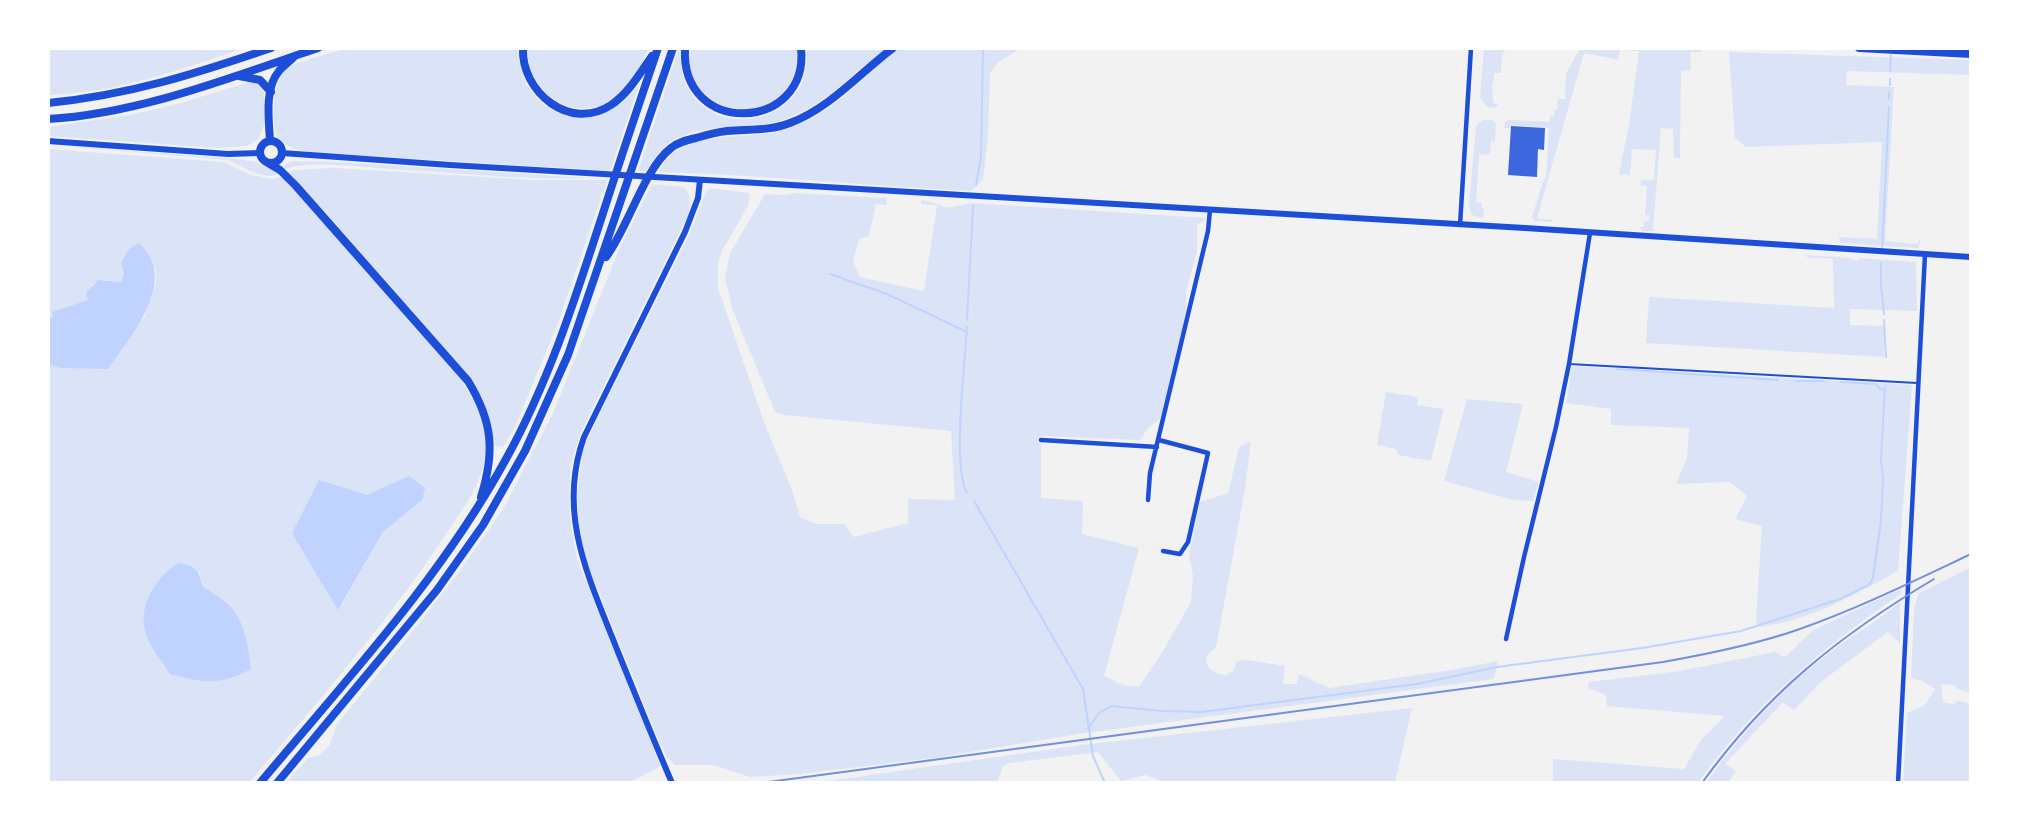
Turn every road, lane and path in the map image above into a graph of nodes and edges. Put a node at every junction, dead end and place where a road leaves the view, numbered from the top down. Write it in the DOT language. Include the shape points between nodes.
graph roads {
  1 [pos="271,48"];
  2 [pos="318,48"];
  3 [pos="523,48"];
  4 [pos="657,48"];
  5 [pos="673,48"];
  6 [pos="685,48"];
  7 [pos="801,48"];
  8 [pos="893,48"];
  9 [pos="1471,48"];
  10 [pos="1859,48"];
  11 [pos="261,50"];
  12 [pos="1971,54"];
  13 [pos="297,55"];
  14 [pos="236,76"];
  15 [pos="271,92"];
  16 [pos="48,103"];
  17 [pos="48,119"];
  18 [pos="48,141"];
  19 [pos="270,141"];
  20 [pos="260,153"];
  21 [pos="282,153"];
  22 [pos="268,163"];
  23 [pos="700,180"];
  24 [pos="1210,210"];
  25 [pos="1460,225"];
  26 [pos="1590,233"];
  27 [pos="1925,254"];
  28 [pos="1971,256"];
  29 [pos="600,265"];
  30 [pos="1569,364"];
  31 [pos="1919,383"];
  32 [pos="1041,440"];
  33 [pos="1159,440"];
  34 [pos="1157,447"];
  35 [pos="1148,500"];
  36 [pos="476,512"];
  37 [pos="1163,551"];
  38 [pos="1506,639"];
  39 [pos="260,783"];
  40 [pos="277,783"];
  41 [pos="672,783"];
  42 [pos="1898,783"];
  1 -- 11 [label="main road"];
  2 -- 13 [label="main road"];
  3 -- 4 [label="highway" via="525,72 545,100 587,113 604,109 622,96"];
  4 -- 36 [label="highway" via="549,371 507,459"];
  5 -- 29 [label="highway"];
  6 -- 7 [label="highway" via="686,71 697,92 724,111 744,115 768,108 791,90 800,71"];
  8 -- 29 [label="highway" via="802,118 775,128 718,132 671,148 661,158 615,245"];
  9 -- 25 [label="street"];
  10 -- 12 [label="main road"];
  11 -- 16 [label="main road" via="140,89"];
  13 -- 14 [label="main road"];
  13 -- 15 [label="main road" via="277,74"];
  14 -- 15 [label="main road" via="260,80"];
  14 -- 17 [label="main road" via="135,105"];
  15 -- 19 [label="main road"];
  18 -- 20 [label="street"];
  19 -- 20 [label="main road"];
  19 -- 21 [label="main road" via="279,145"];
  20 -- 22 [label="main road"];
  21 -- 22 [label="main road" via="277,161"];
  21 -- 23 [label="street"];
  22 -- 36 [label="highway" via="308,199 474,390 485,417 491,451"];
  23 -- 24 [label="street"];
  23 -- 41 [label="street" via="685,232 584,437 573,489 576,535 585,568"];
  24 -- 25 [label="street"];
  24 -- 33 [label="street"];
  25 -- 26 [label="street"];
  26 -- 27 [label="street"];
  26 -- 30 [label="street"];
  27 -- 28 [label="street"];
  27 -- 31 [label="street"];
  29 -- 40 [label="highway" via="559,379 525,451 483,525 437,590"];
  30 -- 31 [label="lane"];
  30 -- 38 [label="street"];
  31 -- 42 [label="street"];
  32 -- 34 [label="street"];
  33 -- 34 [label="street"];
  33 -- 37 [label="street" via="1208,453 1188,542 1180,554"];
  34 -- 35 [label="street"];
  36 -- 39 [label="highway" via="431,575"];
}
